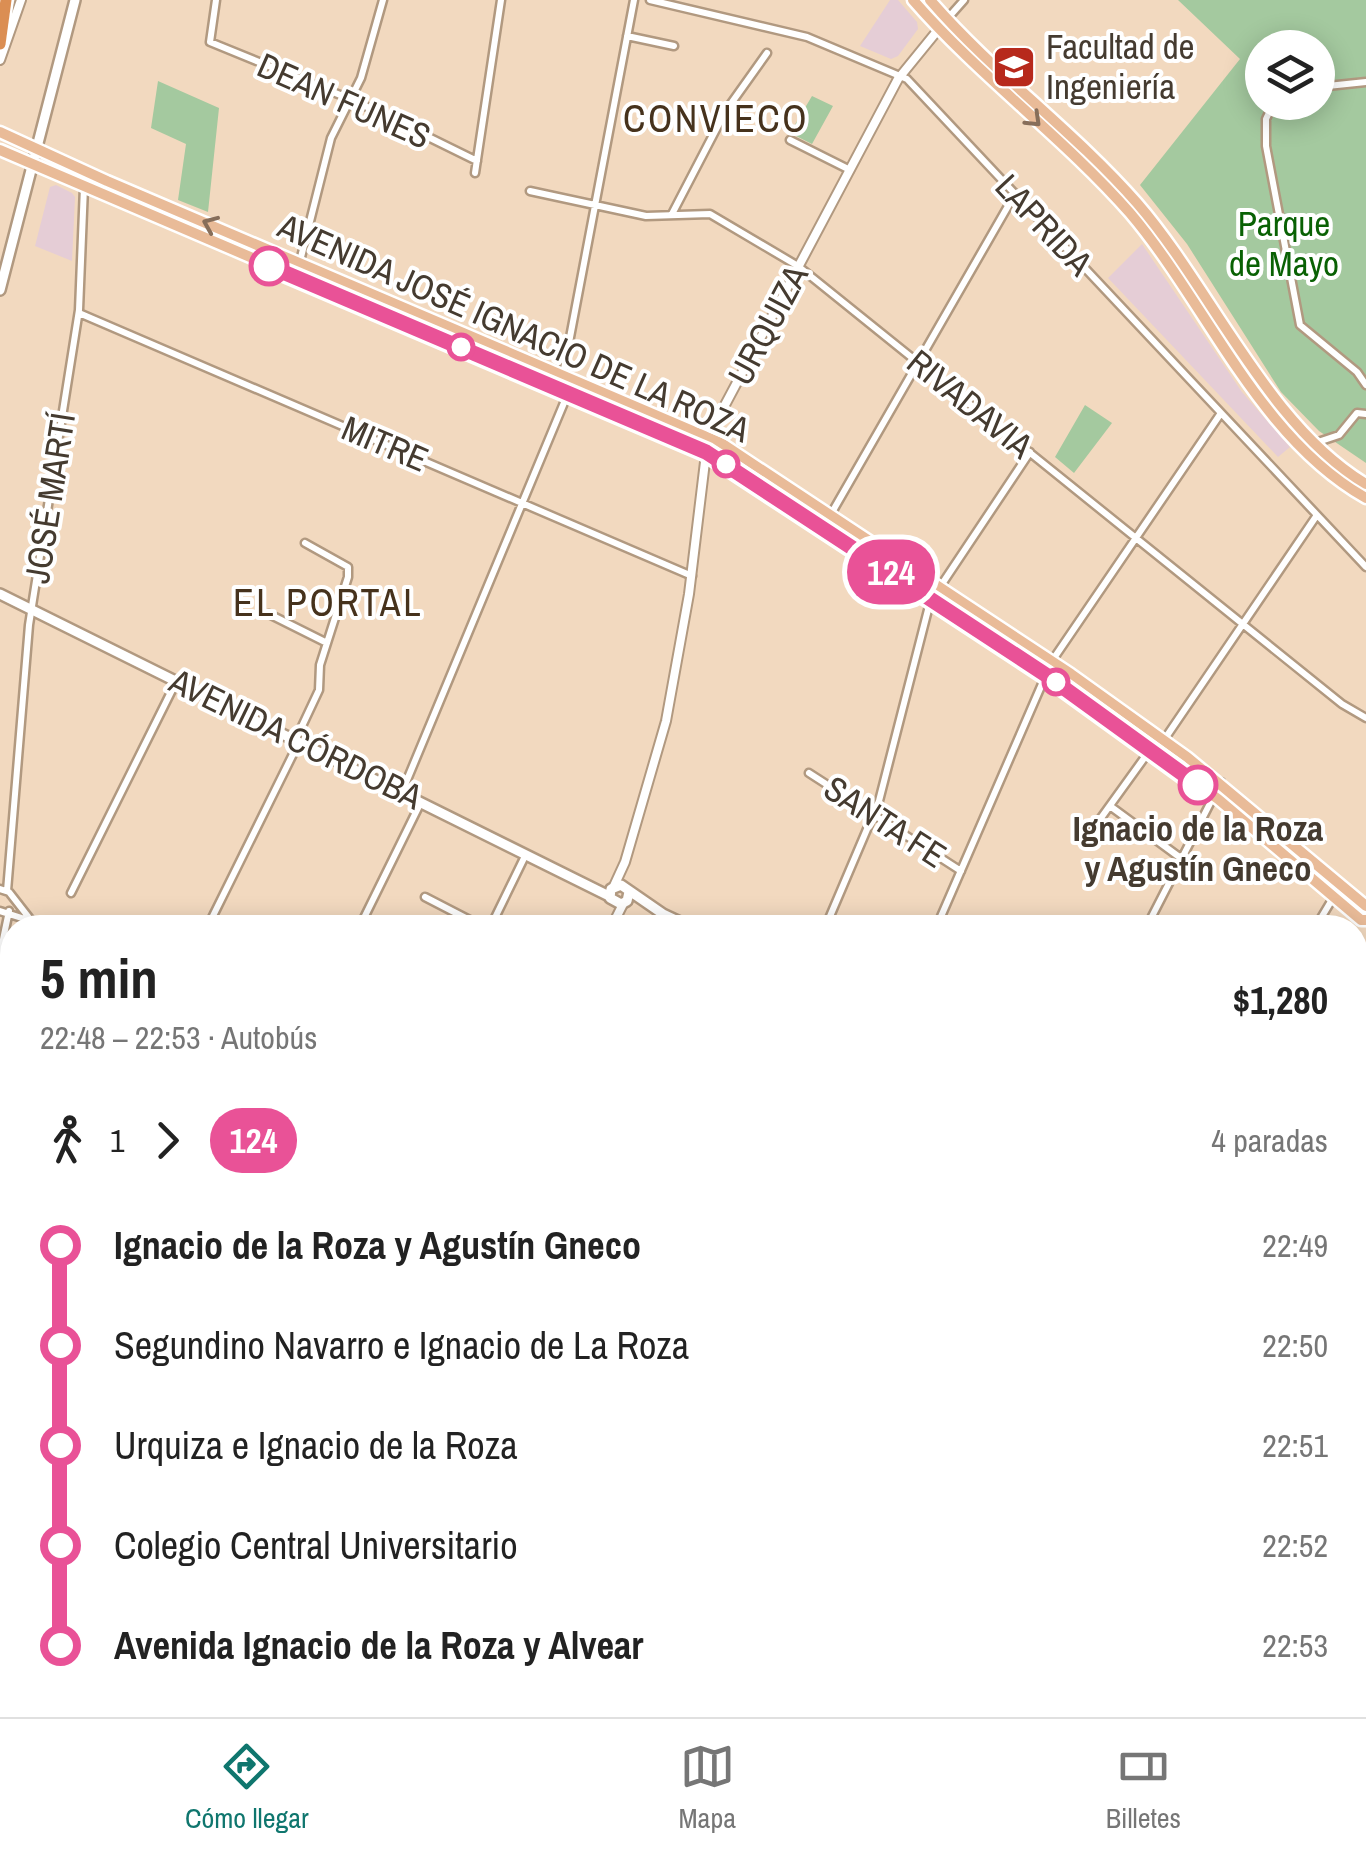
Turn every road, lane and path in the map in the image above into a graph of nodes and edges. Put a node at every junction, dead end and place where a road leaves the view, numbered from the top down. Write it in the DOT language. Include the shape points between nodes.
graph roads {
  1 [pos="6,0"];
  2 [pos="22,0"];
  3 [pos="75,0"];
  4 [pos="216,0"];
  5 [pos="383,0"];
  6 [pos="500,0"];
  7 [pos="634,0"];
  8 [pos="650,0"];
  9 [pos="912,0"];
  10 [pos="930,0"];
  11 [pos="964,0"];
  12 [pos="943,24"];
  13 [pos="627,36"];
  14 [pos="0,44"];
  15 [pos="674,46"];
  16 [pos="767,53"];
  17 [pos="0,60"];
  18 [pos="901,76"];
  19 [pos="1366,82"];
  20 [pos="1335,85"];
  21 [pos="351,99"];
  22 [pos="1266,120"];
  23 [pos="0,132"];
  24 [pos="790,140"];
  25 [pos="36,148"];
  26 [pos="0,150"];
  27 [pos="477,162"];
  28 [pos="32,165"];
  29 [pos="850,170"];
  30 [pos="475,173"];
  31 [pos="84,188"];
  32 [pos="530,191"];
  33 [pos="1016,194"];
  34 [pos="595,205"];
  35 [pos="672,214"];
  36 [pos="299,262"];
  37 [pos="798,266"];
  38 [pos="296,277"];
  39 [pos="0,290"];
  40 [pos="78,313"];
  41 [pos="918,362"];
  42 [pos="565,376"];
  43 [pos="1366,385"];
  44 [pos="566,392"];
  45 [pos="1221,413"];
  46 [pos="1366,414"];
  47 [pos="708,438"];
  48 [pos="1313,443"];
  49 [pos="706,452"];
  50 [pos="1030,452"];
  51 [pos="768,474"];
  52 [pos="1366,484"];
  53 [pos="1366,498"];
  54 [pos="521,502"];
  55 [pos="830,515"];
  56 [pos="1317,515"];
  57 [pos="822,528"];
  58 [pos="1136,538"];
  59 [pos="305,543"];
  60 [pos="1366,567"];
  61 [pos="692,576"];
  62 [pos="940,587"];
  63 [pos="0,594"];
  64 [pos="932,599"];
  65 [pos="32,610"];
  66 [pos="269,614"];
  67 [pos="988,618"];
  68 [pos="1243,624"];
  69 [pos="994,641"];
  70 [pos="327,642"];
  71 [pos="1052,661"];
  72 [pos="1046,675"];
  73 [pos="176,680"];
  74 [pos="1366,718"];
  75 [pos="298,740"];
  76 [pos="1164,740"];
  77 [pos="1150,750"];
  78 [pos="1208,772"];
  79 [pos="810,773"];
  80 [pos="1221,782"];
  81 [pos="402,792"];
  82 [pos="1214,796"];
  83 [pos="422,801"];
  84 [pos="1110,806"];
  85 [pos="873,814"];
  86 [pos="1094,829"];
  87 [pos="527,852"];
  88 [pos="1182,859"];
  89 [pos="961,872"];
  90 [pos="5,892"];
  91 [pos="71,893"];
  92 [pos="619,894"];
  93 [pos="1334,896"];
  94 [pos="425,897"];
  95 [pos="1366,906"];
  96 [pos="5,911"];
  97 [pos="25,915"];
  98 [pos="213,915"];
  99 [pos="365,915"];
  100 [pos="461,915"];
  101 [pos="494,915"];
  102 [pos="665,915"];
  103 [pos="830,915"];
  104 [pos="942,915"];
  105 [pos="1153,915"];
  106 [pos="1323,915"];
  107 [pos="1355,915"];
  1 -- 14 [label="highway"];
  2 -- 17 [label="street"];
  3 -- 25 [label="main road"];
  4 -- 21 [label="street, DEAN FUNES" via="210,42"];
  5 -- 21 [label="street"];
  6 -- 27 [label="street"];
  7 -- 13 [label="street"];
  8 -- 18 [label="street, LAPRIDA" via="807,37"];
  9 -- 12 [label="main road"];
  10 -- 12 [label="main road"];
  11 -- 12 [label="street, URQUIZA"];
  12 -- 18 [label="street, URQUIZA"];
  12 -- 48 [label="main road" via="1138,205"];
  12 -- 53 [label="main road, one-way" via="1118,201 1283,428 1320,467"];
  13 -- 15 [label="street"];
  13 -- 34 [label="street"];
  16 -- 35 [label="street" via="726,112"];
  18 -- 29 [label="street, URQUIZA"];
  18 -- 33 [label="street, LAPRIDA"];
  19 -- 20 [label="street"];
  21 -- 27 [label="street, DEAN FUNES"];
  21 -- 36 [label="street" via="332,138"];
  22 -- 43 [label="street" via="1300,324"];
  23 -- 25 [label="main road, AVENIDA JOSÉ IGNACIO DE LA ROZA"];
  24 -- 29 [label="street"];
  25 -- 28 [label="main road"];
  36 -- 25 [label="main road, AVENIDA JOSÉ IGNACIO DE LA ROZA, one-way"];
  26 -- 28 [label="main road, AVENIDA JOSÉ IGNACIO DE LA ROZA"];
  27 -- 30 [label="street"];
  28 -- 31 [label="main road, AVENIDA JOSÉ IGNACIO DE LA ROZA"];
  28 -- 39 [label="main road"];
  29 -- 37 [label="street, URQUIZA"];
  31 -- 38 [label="main road, AVENIDA JOSÉ IGNACIO DE LA ROZA"];
  31 -- 40 [label="street, JOSÉ MARTÍ"];
  32 -- 34 [label="street, RIVADAVIA"];
  33 -- 41 [label="street"];
  33 -- 45 [label="street, LAPRIDA"];
  34 -- 35 [label="street, RIVADAVIA" via="646,216"];
  34 -- 42 [label="street"];
  35 -- 37 [label="street, RIVADAVIA" via="716,216"];
  36 -- 38 [label="street"];
  36 -- 42 [label="main road, AVENIDA JOSÉ IGNACIO DE LA ROZA"];
  37 -- 41 [label="street, RIVADAVIA"];
  37 -- 47 [label="street, URQUIZA"];
  38 -- 44 [label="main road, AVENIDA JOSÉ IGNACIO DE LA ROZA"];
  40 -- 54 [label="street, MITRE"];
  40 -- 65 [label="street, JOSÉ MARTÍ"];
  41 -- 50 [label="street, RIVADAVIA"];
  41 -- 55 [label="street"];
  42 -- 44 [label="street"];
  42 -- 47 [label="main road, AVENIDA JOSÉ IGNACIO DE LA ROZA"];
  44 -- 49 [label="main road, AVENIDA JOSÉ IGNACIO DE LA ROZA"];
  44 -- 54 [label="street"];
  45 -- 56 [label="street, LAPRIDA"];
  45 -- 58 [label="street"];
  46 -- 48 [label="street" via="1356,413 1334,438"];
  47 -- 49 [label="street, URQUIZA"];
  47 -- 51 [label="main road, AVENIDA JOSÉ IGNACIO DE LA ROZA"];
  48 -- 52 [label="main road"];
  49 -- 51 [label="main road"];
  49 -- 57 [label="main road, AVENIDA JOSÉ IGNACIO DE LA ROZA"];
  49 -- 61 [label="street, URQUIZA"];
  50 -- 58 [label="street, RIVADAVIA"];
  50 -- 62 [label="street"];
  51 -- 55 [label="main road, AVENIDA JOSÉ IGNACIO DE LA ROZA"];
  54 -- 61 [label="street, MITRE"];
  54 -- 81 [label="street"];
  55 -- 57 [label="street"];
  55 -- 62 [label="main road, AVENIDA JOSÉ IGNACIO DE LA ROZA"];
  56 -- 60 [label="street, LAPRIDA"];
  56 -- 68 [label="street"];
  57 -- 64 [label="main road, AVENIDA JOSÉ IGNACIO DE LA ROZA"];
  58 -- 68 [label="street, RIVADAVIA"];
  58 -- 71 [label="street"];
  59 -- 70 [label="street" via="348,567"];
  61 -- 92 [label="street, URQUIZA" via="666,722"];
  62 -- 64 [label="street"];
  62 -- 67 [label="main road, AVENIDA JOSÉ IGNACIO DE LA ROZA"];
  63 -- 65 [label="main road, AVENIDA CÓRDOBA"];
  64 -- 67 [label="main road"];
  64 -- 69 [label="main road, AVENIDA JOSÉ IGNACIO DE LA ROZA"];
  64 -- 85 [label="street"];
  65 -- 73 [label="main road, AVENIDA CÓRDOBA"];
  65 -- 90 [label="street, JOSÉ MARTÍ"];
  66 -- 70 [label="street"];
  67 -- 71 [label="main road, AVENIDA JOSÉ IGNACIO DE LA ROZA"];
  68 -- 74 [label="street, RIVADAVIA"];
  68 -- 76 [label="street"];
  69 -- 71 [label="main road"];
  69 -- 72 [label="main road, AVENIDA JOSÉ IGNACIO DE LA ROZA"];
  70 -- 75 [label="street" via="319,690"];
  71 -- 72 [label="street"];
  71 -- 76 [label="main road, AVENIDA JOSÉ IGNACIO DE LA ROZA"];
  72 -- 77 [label="main road, AVENIDA JOSÉ IGNACIO DE LA ROZA"];
  72 -- 89 [label="street"];
  73 -- 75 [label="main road, AVENIDA CÓRDOBA"];
  73 -- 91 [label="street"];
  75 -- 81 [label="main road, AVENIDA CÓRDOBA"];
  75 -- 98 [label="street"];
  76 -- 77 [label="street"];
  76 -- 78 [label="main road, AVENIDA JOSÉ IGNACIO DE LA ROZA"];
  77 -- 78 [label="main road" via="1170,752"];
  77 -- 82 [label="main road, AVENIDA JOSÉ IGNACIO DE LA ROZA"];
  77 -- 84 [label="street"];
  78 -- 80 [label="main road, AVENIDA JOSÉ IGNACIO DE LA ROZA"];
  79 -- 85 [label="street, SANTA FE"];
  80 -- 82 [label="street"];
  80 -- 95 [label="main road, AVENIDA JOSÉ IGNACIO DE LA ROZA"];
  81 -- 83 [label="main road, AVENIDA CÓRDOBA"];
  82 -- 88 [label="street"];
  82 -- 93 [label="main road, AVENIDA JOSÉ IGNACIO DE LA ROZA"];
  83 -- 87 [label="main road, AVENIDA CÓRDOBA"];
  83 -- 99 [label="street"];
  84 -- 86 [label="street"];
  84 -- 88 [label="street"];
  85 -- 89 [label="street, SANTA FE"];
  85 -- 103 [label="street"];
  87 -- 92 [label="main road, AVENIDA CÓRDOBA"];
  87 -- 101 [label="street"];
  88 -- 105 [label="street"];
  89 -- 104 [label="street"];
  90 -- 96 [label="street, JOSÉ MARTÍ"];
  90 -- 97 [label="street"];
  92 -- 102 [label="main road, AVENIDA CÓRDOBA"];
  93 -- 106 [label="street"];
  93 -- 107 [label="main road, AVENIDA JOSÉ IGNACIO DE LA ROZA"];
  94 -- 100 [label="street"];
}
